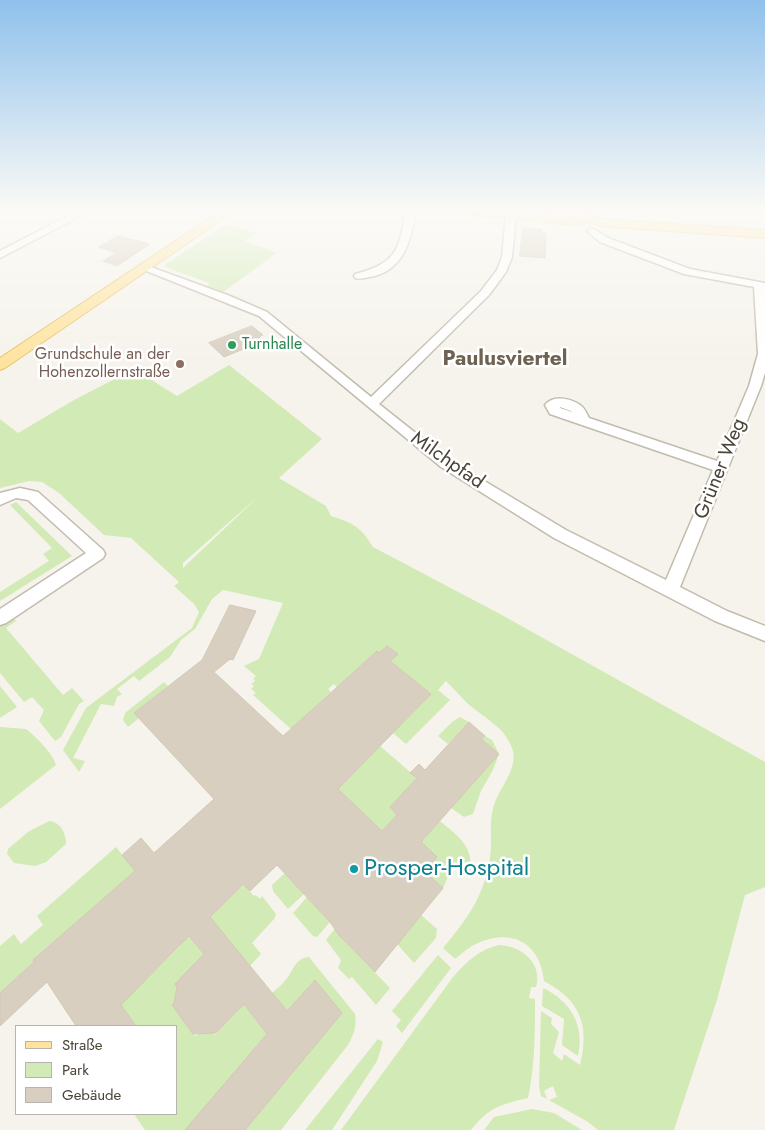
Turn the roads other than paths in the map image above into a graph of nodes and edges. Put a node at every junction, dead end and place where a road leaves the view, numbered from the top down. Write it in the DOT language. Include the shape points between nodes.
graph roads {
  1 [pos="152,263"];
  2 [pos="391,263"];
  3 [pos="505,263"];
  4 [pos="664,263"];
  5 [pos="144,268"];
  6 [pos="359,276"];
  7 [pos="762,286"];
  8 [pos="1,362"];
  9 [pos="760,387"];
  10 [pos="371,404"];
  11 [pos="584,420"];
  12 [pos="722,468"];
  13 [pos="0,500"];
  14 [pos="670,591"];
  15 [pos="0,618"];
  16 [pos="765,634"];
  1 -- 5 [label="main road"];
  2 -- 6 [label="street" via="376,274"];
  3 -- 10 [label="street" via="485,293"];
  4 -- 7 [label="street" via="688,272"];
  5 -- 8 [label="main road"];
  5 -- 10 [label="street, Milchpfad" via="263,314"];
  7 -- 9 [label="street, Grüner Weg" via="764,354"];
  9 -- 12 [label="street, Grüner Weg"];
  10 -- 14 [label="street, Milchpfad" via="446,464 560,534"];
  11 -- 12 [label="street"];
  12 -- 14 [label="street, Grüner Weg"];
  13 -- 15 [label="street" via="15,492 33,496 97,554"];
  14 -- 16 [label="street, Milchpfad"];
}
